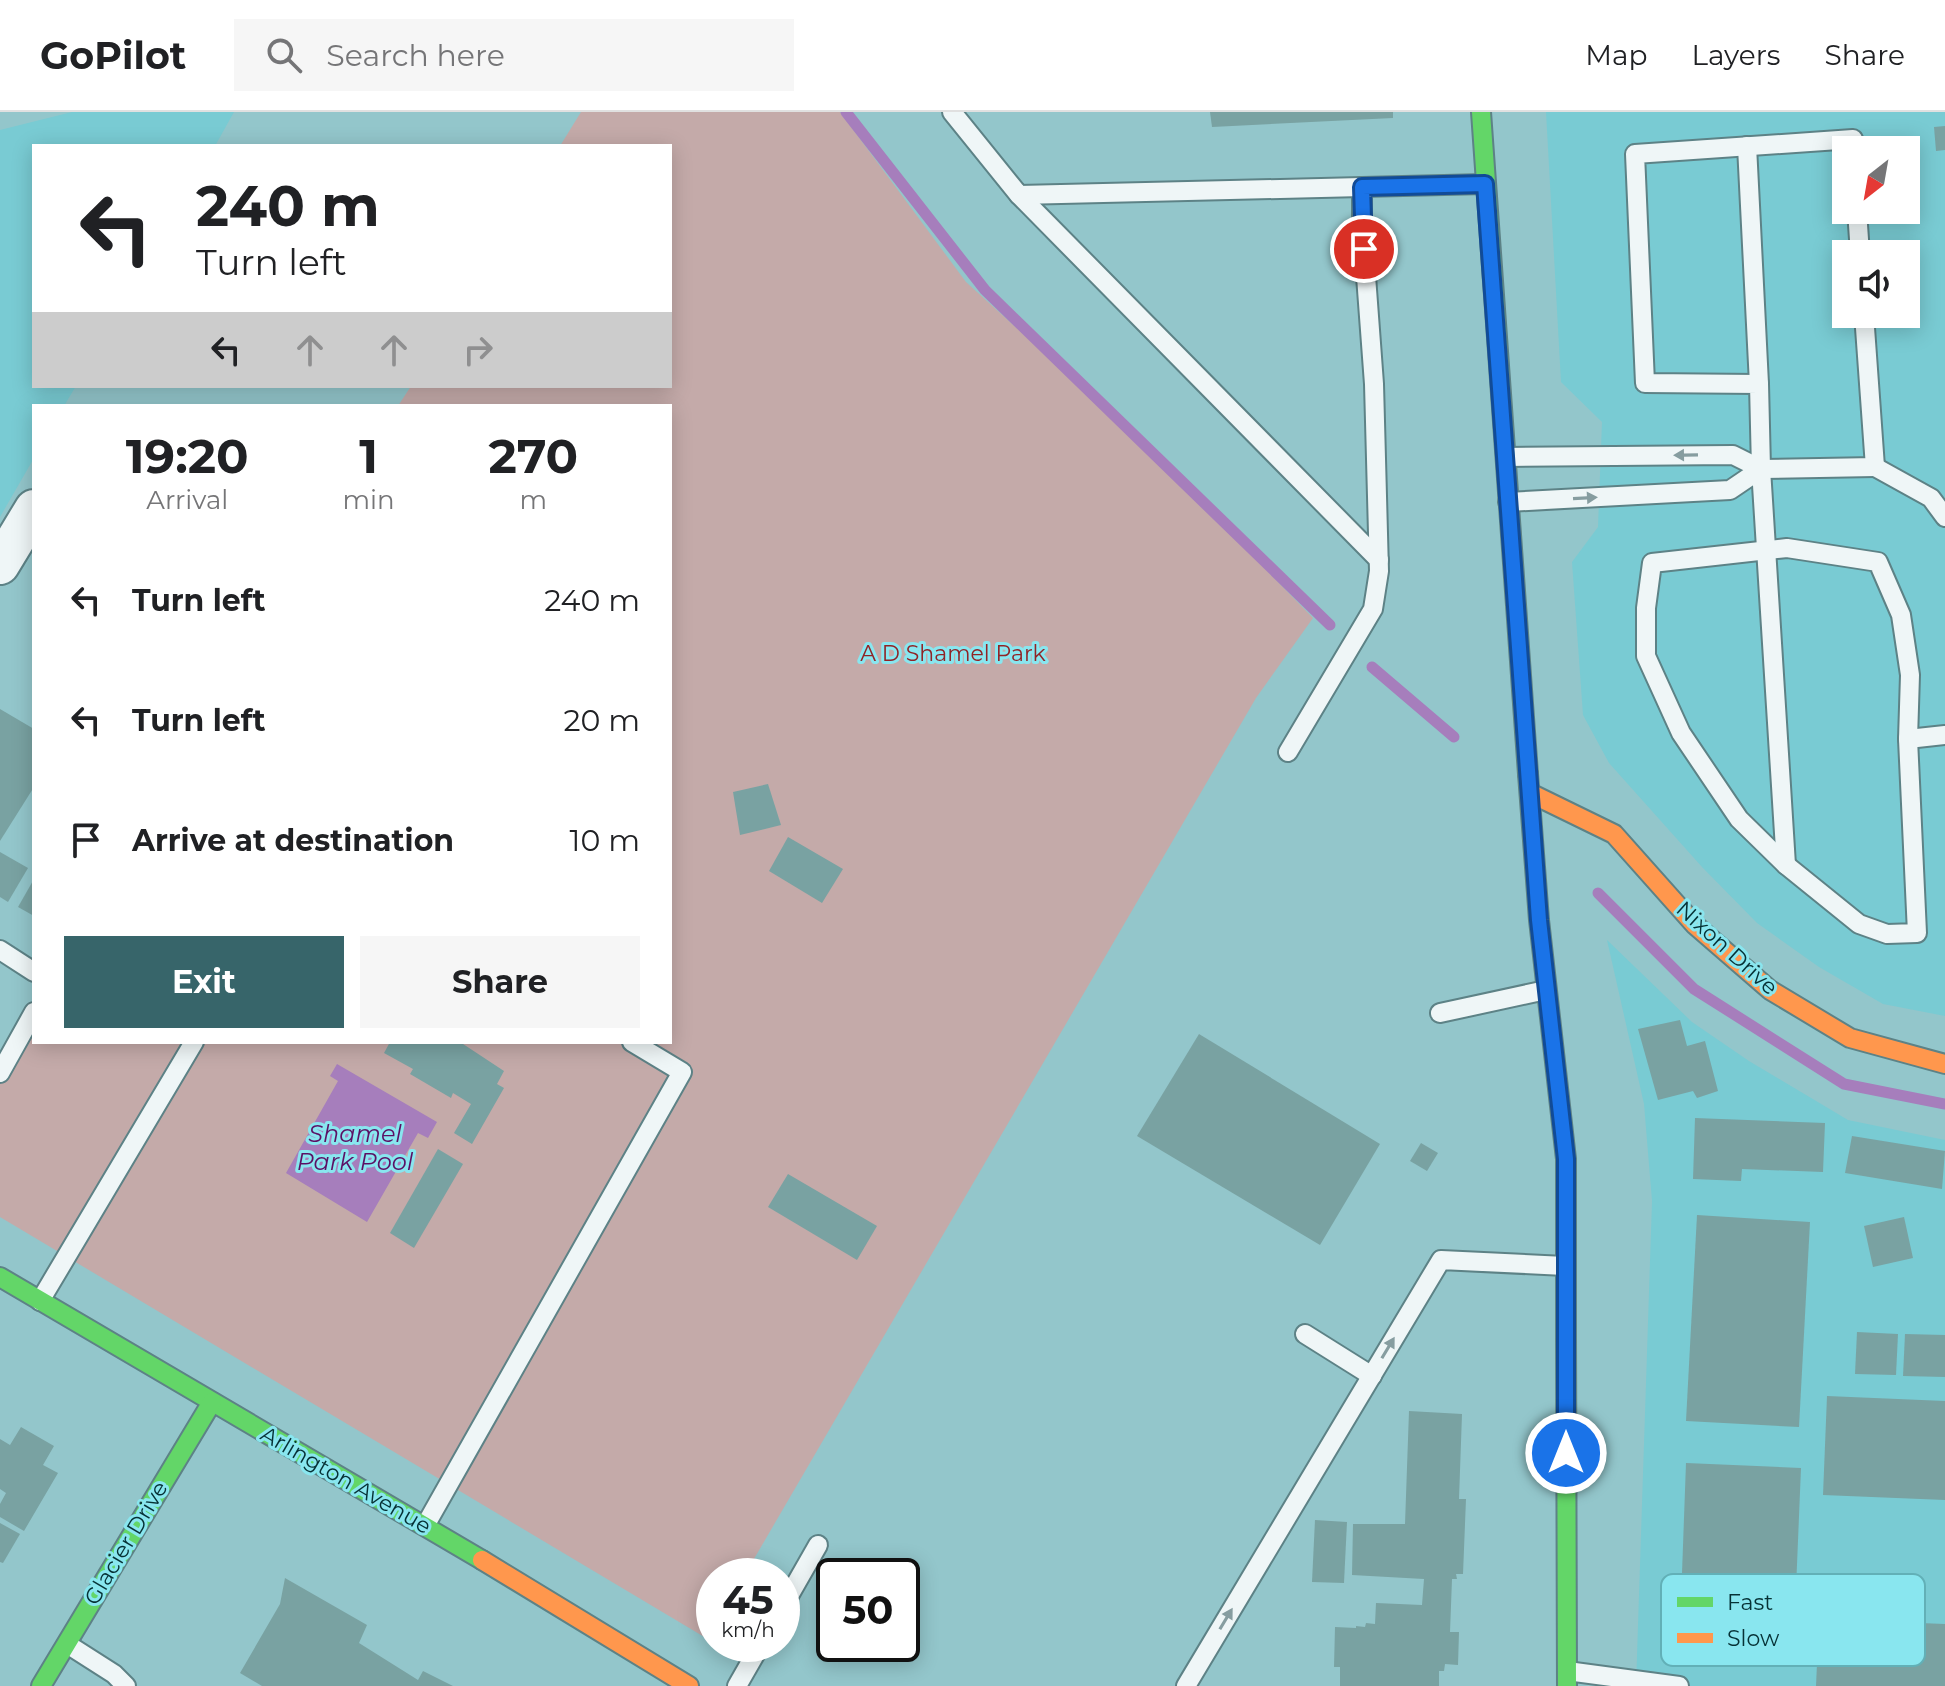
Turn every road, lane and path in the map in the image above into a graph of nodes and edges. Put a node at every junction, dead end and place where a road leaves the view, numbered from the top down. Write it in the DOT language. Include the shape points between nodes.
graph roads {
  1 [pos="952,112"];
  2 [pos="1481,112"];
  3 [pos="1832,140"];
  4 [pos="1747,146"];
  5 [pos="1485,184"];
  6 [pos="1362,187"];
  7 [pos="1019,195"];
  8 [pos="1865,328"];
  9 [pos="1759,384"];
  10 [pos="1504,457"];
  11 [pos="1875,467"];
  12 [pos="1761,469"];
  13 [pos="1508,502"];
  14 [pos="32,512"];
  15 [pos="1945,517"];
  16 [pos="1766,551"];
  17 [pos="1379,560"];
  18 [pos="0,565"];
  19 [pos="1945,735"];
  20 [pos="1908,739"];
  21 [pos="1288,752"];
  22 [pos="1532,794"];
  23 [pos="1786,865"];
  24 [pos="0,950"];
  25 [pos="32,971"];
  26 [pos="1547,990"];
  27 [pos="1440,1013"];
  28 [pos="32,1016"];
  29 [pos="193,1044"];
  30 [pos="635,1044"];
  31 [pos="1945,1064"];
  32 [pos="0,1073"];
  33 [pos="1565,1266"];
  34 [pos="0,1277"];
  35 [pos="40,1301"];
  36 [pos="1305,1334"];
  37 [pos="1372,1376"];
  38 [pos="212,1402"];
  39 [pos="425,1526"];
  40 [pos="818,1545"];
  41 [pos="800,1576"];
  42 [pos="66,1643"];
  43 [pos="751,1662"];
  44 [pos="1567,1678"];
  45 [pos="41,1686"];
  46 [pos="126,1686"];
  47 [pos="689,1686"];
  48 [pos="737,1686"];
  49 [pos="1186,1686"];
  50 [pos="1679,1686"];
  1 -- 7 [label="lane"];
  2 -- 5 [label="main road"];
  3 -- 4 [label="lane"];
  4 -- 9 [label="lane"];
  4 -- 9 [label="lane" via="1635,154 1644,367 1645,383"];
  5 -- 6 [label="lane"];
  5 -- 10 [label="main road"];
  6 -- 7 [label="lane"];
  6 -- 17 [label="lane"];
  7 -- 17 [label="lane"];
  8 -- 11 [label="lane"];
  9 -- 12 [label="lane"];
  12 -- 10 [label="lane, one-way" via="1733,455"];
  10 -- 13 [label="main road"];
  11 -- 12 [label="lane"];
  11 -- 15 [label="lane" via="1931,498"];
  13 -- 12 [label="lane, one-way" via="1730,490"];
  12 -- 16 [label="lane"];
  13 -- 22 [label="main road"];
  14 -- 18 [label="street"];
  16 -- 20 [label="lane" via="1787,548 1878,562 1901,615 1910,675"];
  16 -- 23 [label="lane"];
  16 -- 23 [label="lane" via="1652,563 1646,656 1681,733 1739,819"];
  17 -- 21 [label="lane" via="1373,609"];
  19 -- 20 [label="lane"];
  20 -- 23 [label="lane" via="1917,933 1887,934 1859,924"];
  22 -- 26 [label="main road"];
  22 -- 31 [label="main road, Nixon Drive" via="1614,834 1695,925 1770,990 1850,1038"];
  24 -- 25 [label="lane"];
  26 -- 27 [label="lane"];
  26 -- 33 [label="main road" via="1566,1159"];
  28 -- 32 [label="lane"];
  29 -- 35 [label="lane"];
  30 -- 39 [label="lane" via="682,1072"];
  37 -- 33 [label="lane, one-way" via="1441,1260"];
  33 -- 44 [label="main road"];
  34 -- 35 [label="main road, Arlington Avenue"];
  35 -- 38 [label="main road, Arlington Avenue"];
  36 -- 37 [label="lane"];
  49 -- 37 [label="lane, one-way"];
  38 -- 39 [label="main road, Arlington Avenue"];
  38 -- 42 [label="main road, Glacier Drive"];
  39 -- 47 [label="main road, Arlington Avenue"];
  40 -- 41 [label="lane"];
  42 -- 45 [label="main road, Glacier Drive"];
  42 -- 46 [label="lane"];
  43 -- 48 [label="lane"];
  44 -- 50 [label="lane"];
}
